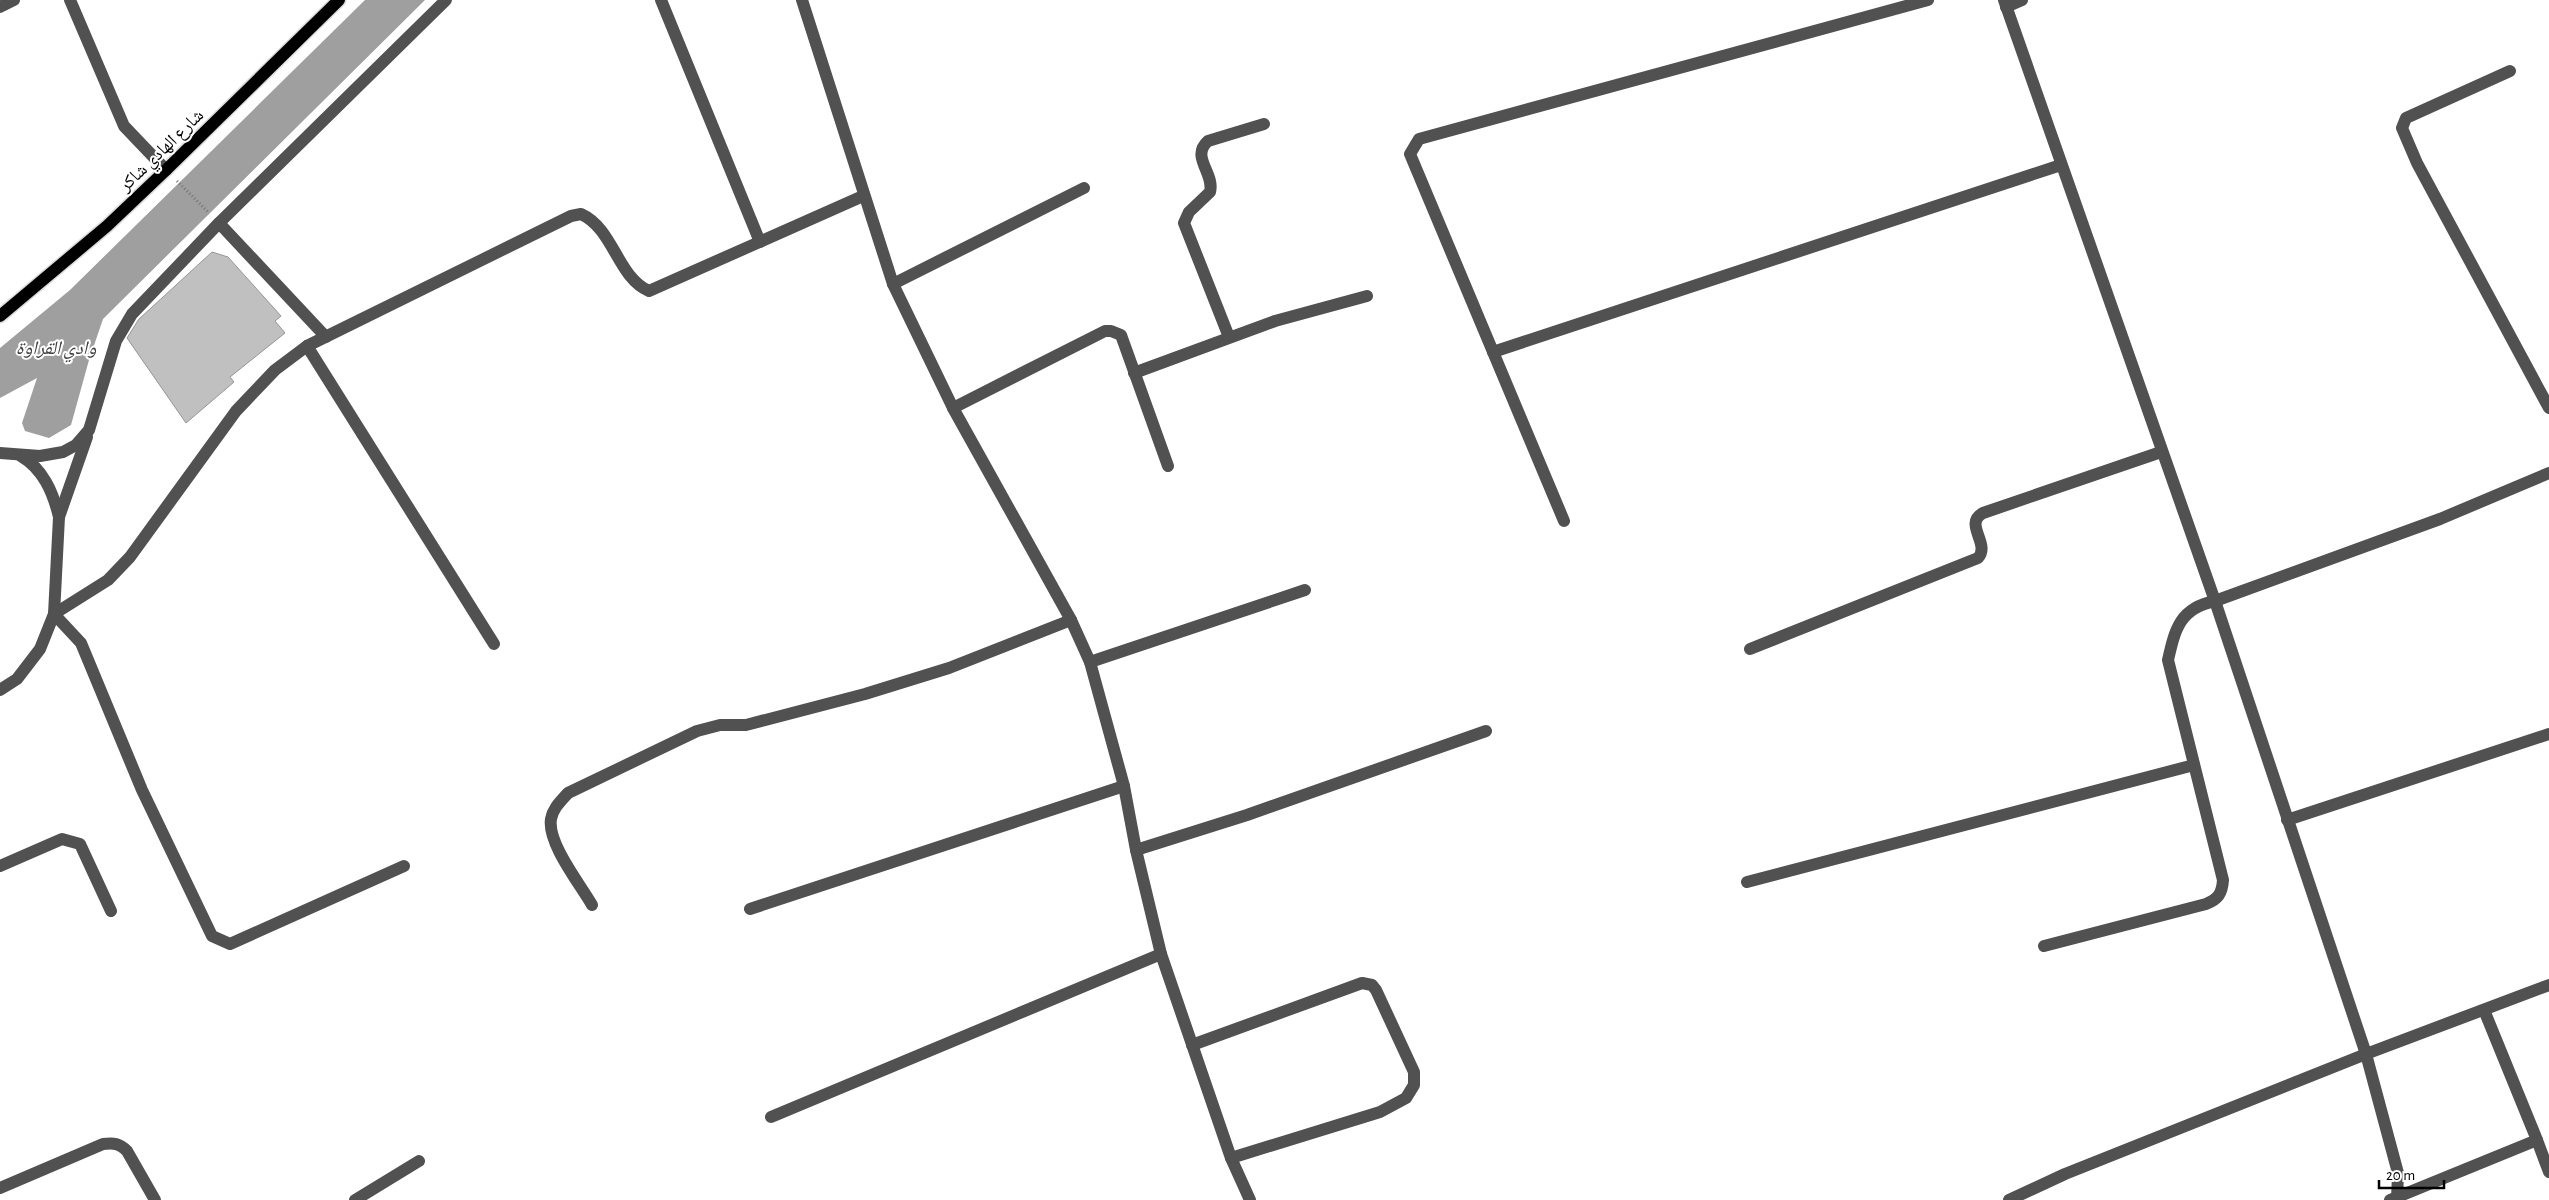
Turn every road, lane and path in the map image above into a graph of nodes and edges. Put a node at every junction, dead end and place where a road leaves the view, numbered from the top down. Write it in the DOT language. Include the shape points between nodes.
graph roads {
  1 [pos="14,0"];
  2 [pos="70,0"];
  3 [pos="339,0"];
  4 [pos="446,0"];
  5 [pos="661,0"];
  6 [pos="802,0"];
  7 [pos="1928,0"];
  8 [pos="2022,0"];
  9 [pos="2005,3"];
  10 [pos="0,7"];
  11 [pos="2510,72"];
  12 [pos="1264,124"];
  13 [pos="2061,166"];
  14 [pos="166,170"];
  15 [pos="1084,188"];
  16 [pos="863,196"];
  17 [pos="219,223"];
  18 [pos="760,242"];
  19 [pos="893,284"];
  20 [pos="1367,296"];
  21 [pos="0,316"];
  22 [pos="326,337"];
  23 [pos="1229,337"];
  24 [pos="307,346"];
  25 [pos="1493,352"];
  26 [pos="1134,373"];
  27 [pos="954,408"];
  28 [pos="2549,408"];
  29 [pos="89,430"];
  30 [pos="2161,452"];
  31 [pos="0,453"];
  32 [pos="16,453"];
  33 [pos="1168,466"];
  34 [pos="2549,473"];
  35 [pos="59,517"];
  36 [pos="1564,520"];
  37 [pos="1306,590"];
  38 [pos="2215,601"];
  39 [pos="54,614"];
  40 [pos="1071,620"];
  41 [pos="494,644"];
  42 [pos="1750,650"];
  43 [pos="1090,662"];
  44 [pos="0,690"];
  45 [pos="1486,731"];
  46 [pos="2549,734"];
  47 [pos="2194,765"];
  48 [pos="1124,786"];
  49 [pos="2287,820"];
  50 [pos="1136,850"];
  51 [pos="0,866"];
  52 [pos="404,866"];
  53 [pos="1748,882"];
  54 [pos="592,905"];
  55 [pos="750,909"];
  56 [pos="111,911"];
  57 [pos="2044,946"];
  58 [pos="1161,954"];
  59 [pos="2549,985"];
  60 [pos="2484,1010"];
  61 [pos="1192,1046"];
  62 [pos="2366,1054"];
  63 [pos="771,1117"];
  64 [pos="2536,1140"];
  65 [pos="1231,1158"];
  66 [pos="419,1162"];
  67 [pos="2549,1172"];
  68 [pos="0,1188"];
  69 [pos="2395,1199"];
  70 [pos="155,1200"];
  71 [pos="355,1200"];
  72 [pos="1250,1200"];
  73 [pos="2009,1200"];
  1 -- 10 [label="street"];
  2 -- 14 [label="street" via="124,126"];
  3 -- 14 [label="main road, شارع الهادي شاكر"];
  4 -- 17 [label="street"];
  5 -- 18 [label="street"];
  6 -- 16 [label="street"];
  7 -- 25 [label="street" via="1419,139 1410,154"];
  8 -- 9 [label="street"];
  9 -- 13 [label="street"];
  11 -- 28 [label="street" via="2406,118 2402,128 2417,164"];
  12 -- 23 [label="street" via="1204,145 1201,159 1211,183 1210,192 1188,212 1184,223"];
  13 -- 25 [label="street"];
  13 -- 30 [label="street"];
  14 -- 17 [label="path"];
  14 -- 21 [label="main road, شارع الهادي شاكر"];
  15 -- 19 [label="street"];
  16 -- 18 [label="street"];
  16 -- 19 [label="street"];
  17 -- 22 [label="street"];
  17 -- 29 [label="street" via="132,314 116,341"];
  18 -- 22 [label="street" via="649,291 637,284 596,223 581,214 571,216"];
  19 -- 27 [label="street"];
  20 -- 23 [label="street"];
  22 -- 24 [label="street"];
  23 -- 26 [label="street"];
  24 -- 39 [label="street" via="275,370 236,411 130,557 108,580"];
  24 -- 41 [label="street"];
  25 -- 36 [label="street"];
  26 -- 27 [label="street" via="1121,335 1105,331"];
  26 -- 33 [label="street"];
  27 -- 40 [label="street"];
  29 -- 32 [label="street" via="76,445 64,452 40,456"];
  29 -- 35 [label="street"];
  30 -- 38 [label="street"];
  30 -- 42 [label="street" via="1983,513 1974,524 1982,548 1978,558"];
  31 -- 32 [label="street"];
  32 -- 35 [label="street" via="34,464 43,475"];
  34 -- 38 [label="street" via="2440,519"];
  35 -- 39 [label="street"];
  37 -- 43 [label="street"];
  38 -- 47 [label="street" via="2198,604 2187,613 2178,625 2168,660"];
  38 -- 49 [label="street"];
  39 -- 44 [label="street" via="40,649 17,679"];
  39 -- 52 [label="street" via="81,643 142,790 212,936 230,944"];
  40 -- 43 [label="street"];
  40 -- 54 [label="street" via="949,668 865,694 746,725 720,725 698,731 568,793 555,807 551,836"];
  43 -- 48 [label="street"];
  45 -- 50 [label="street" via="1247,815"];
  46 -- 49 [label="street"];
  47 -- 53 [label="street"];
  47 -- 57 [label="street" via="2223,880 2217,900"];
  48 -- 50 [label="street"];
  48 -- 55 [label="street"];
  49 -- 62 [label="street"];
  50 -- 58 [label="street"];
  51 -- 56 [label="street" via="62,839 80,844"];
  58 -- 61 [label="street"];
  58 -- 63 [label="street"];
  59 -- 60 [label="street"];
  60 -- 62 [label="street"];
  60 -- 64 [label="street"];
  61 -- 65 [label="street"];
  61 -- 65 [label="street" via="1362,982 1376,990 1414,1072 1414,1085 1406,1098 1380,1112"];
  62 -- 69 [label="street" via="2398,1173"];
  62 -- 73 [label="street" via="2065,1174"];
  64 -- 67 [label="street"];
  64 -- 69 [label="street"];
  65 -- 72 [label="street"];
  66 -- 71 [label="street"];
  68 -- 70 [label="street" via="103,1144 113,1143 122,1145"];
}
